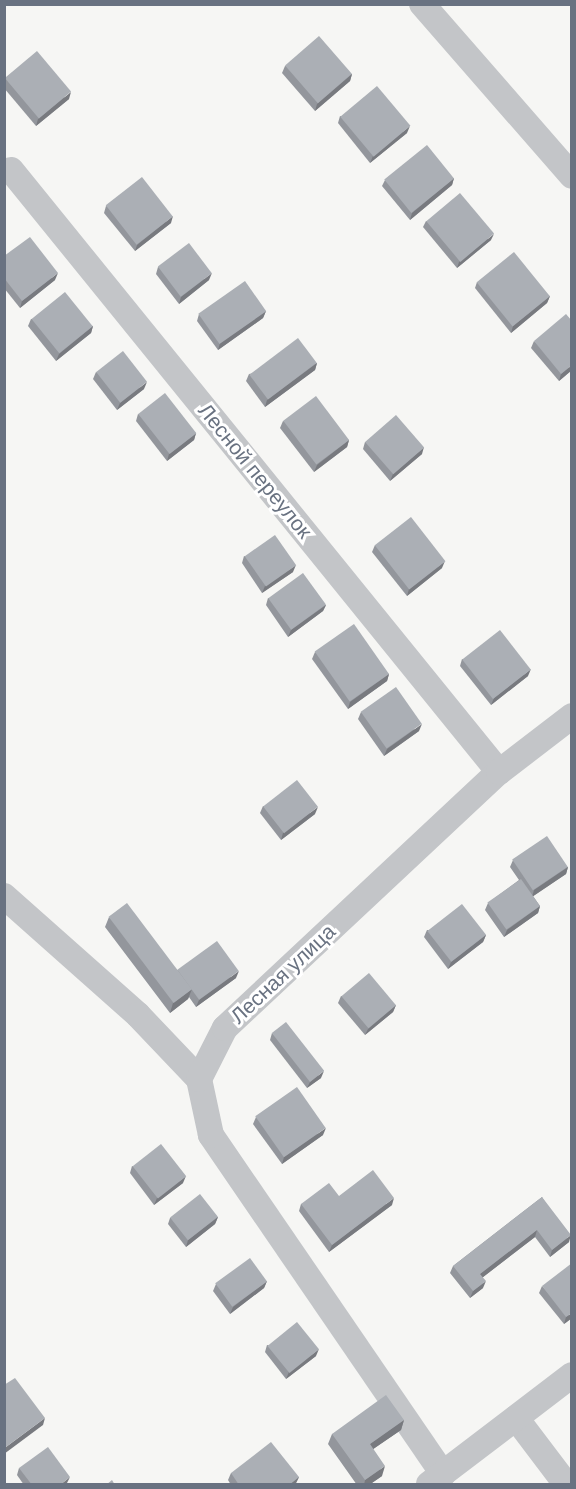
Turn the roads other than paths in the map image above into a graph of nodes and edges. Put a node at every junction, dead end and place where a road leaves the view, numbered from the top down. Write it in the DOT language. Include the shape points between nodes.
graph roads {
  1 [pos="422,4"];
  2 [pos="11,170"];
  3 [pos="572,176"];
  4 [pos="572,716"];
  5 [pos="500,772"];
  6 [pos="4,896"];
  7 [pos="199,1079"];
  8 [pos="572,1375"];
  9 [pos="516,1418"];
  10 [pos="436,1479"];
  11 [pos="566,1485"];
  1 -- 3 [label="street"];
  2 -- 5 [label="street, Лесной переулок"];
  4 -- 5 [label="street, Лесная улица"];
  5 -- 7 [label="street, Лесная улица" via="225,1028"];
  6 -- 7 [label="street" via="138,1015"];
  7 -- 10 [label="street" via="211,1135"];
  8 -- 9 [label="street"];
  9 -- 10 [label="street"];
  9 -- 11 [label="street"];
}
